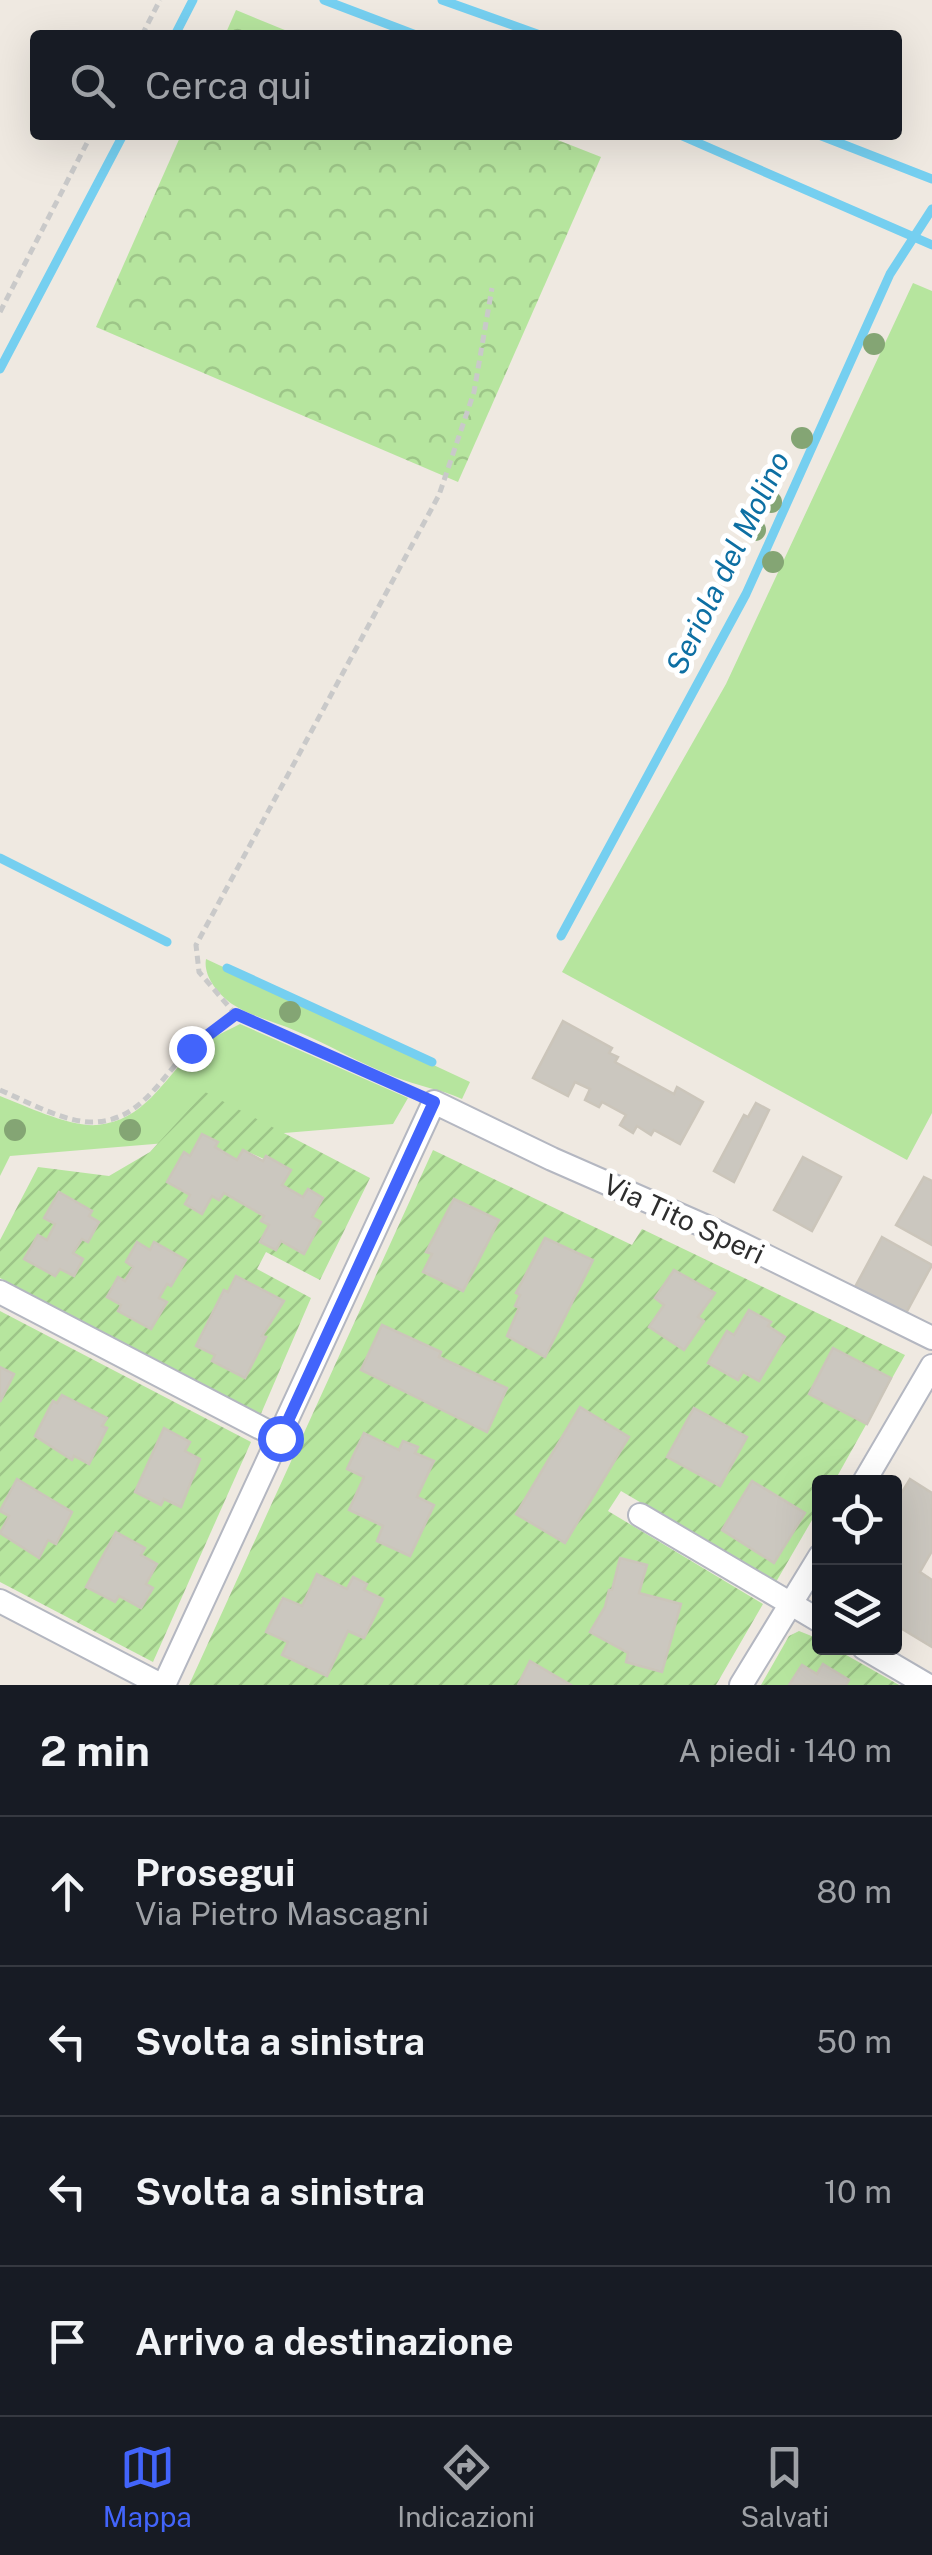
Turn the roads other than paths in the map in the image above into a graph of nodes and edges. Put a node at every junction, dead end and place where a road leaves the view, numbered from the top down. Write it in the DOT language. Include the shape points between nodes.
graph roads {
  1 [pos="0,1292"];
  2 [pos="932,1338"];
  3 [pos="932,1366"];
  4 [pos="280,1438"];
  5 [pos="868,1475"];
  6 [pos="640,1515"];
  7 [pos="814,1565"];
  8 [pos="0,1600"];
  9 [pos="790,1603"];
  10 [pos="812,1615"];
  11 [pos="876,1655"];
  12 [pos="162,1685"];
  13 [pos="741,1685"];
  14 [pos="927,1685"];
  1 -- 4 [label="street"];
  2 -- 4 [label="street, Via Tito Speri" via="434,1102"];
  3 -- 5 [label="street"];
  4 -- 12 [label="street"];
  6 -- 9 [label="street"];
  7 -- 9 [label="street"];
  8 -- 12 [label="street"];
  9 -- 10 [label="street"];
  9 -- 13 [label="street"];
  11 -- 14 [label="street"];
}
